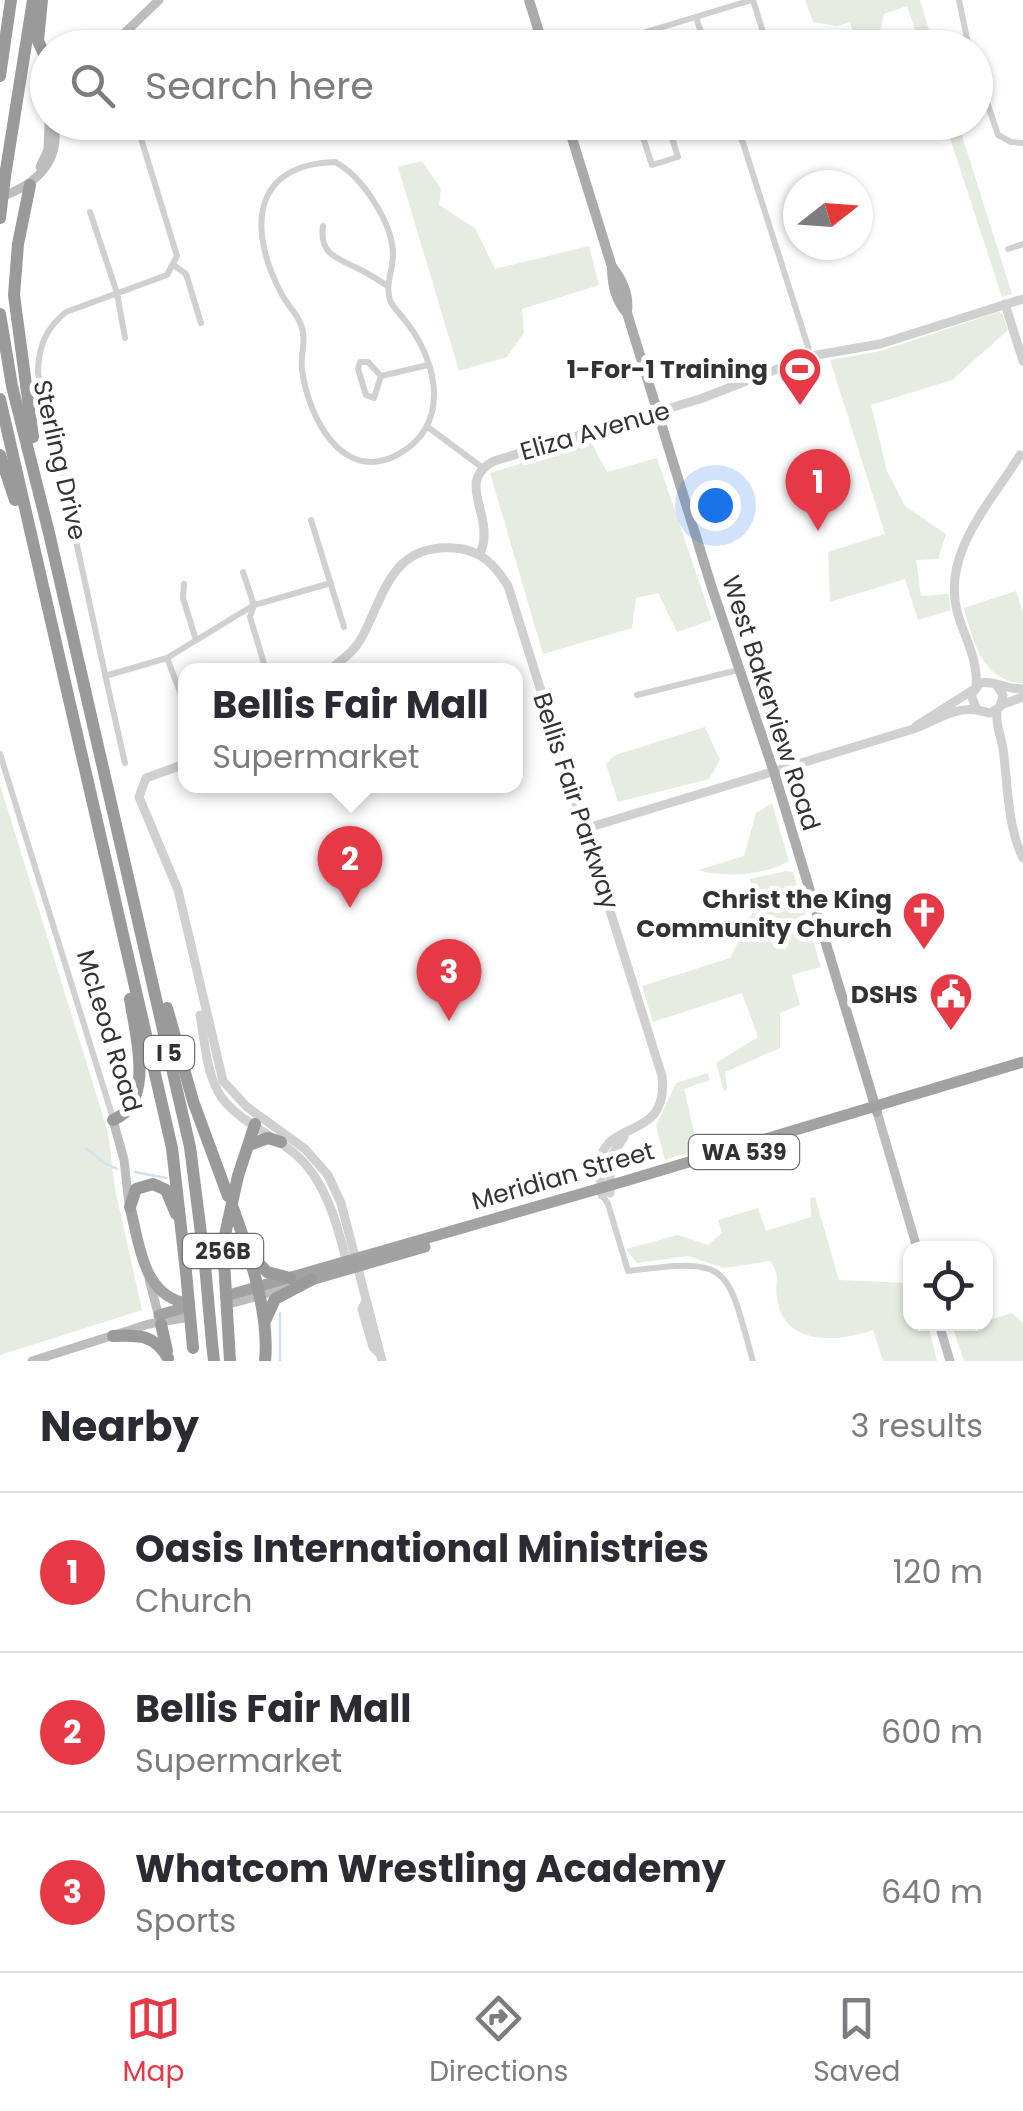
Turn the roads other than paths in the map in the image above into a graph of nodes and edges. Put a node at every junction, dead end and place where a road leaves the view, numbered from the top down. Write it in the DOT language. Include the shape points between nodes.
graph roads {
  1 [pos="11,0"];
  2 [pos="34,0"];
  3 [pos="42,0"];
  4 [pos="159,0"];
  5 [pos="529,0"];
  6 [pos="753,0"];
  7 [pos="959,0"];
  8 [pos="696,17"];
  9 [pos="39,30"];
  10 [pos="128,30"];
  11 [pos="538,30"];
  12 [pos="653,30"];
  13 [pos="700,30"];
  14 [pos="762,30"];
  15 [pos="965,30"];
  16 [pos="1,42"];
  17 [pos="0,76"];
  18 [pos="993,120"];
  19 [pos="47,140"];
  20 [pos="52,140"];
  21 [pos="142,140"];
  22 [pos="573,140"];
  23 [pos="644,140"];
  24 [pos="673,140"];
  25 [pos="742,140"];
  26 [pos="1023,142"];
  27 [pos="30,185"];
  28 [pos="4,196"];
  29 [pos="90,212"];
  30 [pos="0,219"];
  31 [pos="323,226"];
  32 [pos="1023,244"];
  33 [pos="1008,249"];
  34 [pos="175,266"];
  35 [pos="388,286"];
  36 [pos="117,293"];
  37 [pos="1023,299"];
  38 [pos="1005,304"];
  39 [pos="0,314"];
  40 [pos="201,322"];
  41 [pos="125,338"];
  42 [pos="811,356"];
  43 [pos="1023,361"];
  44 [pos="428,365"];
  45 [pos="381,376"];
  46 [pos="0,399"];
  47 [pos="657,412"];
  48 [pos="429,428"];
  49 [pos="1021,453"];
  50 [pos="0,455"];
  51 [pos="483,468"];
  52 [pos="312,520"];
  53 [pos="49,533"];
  54 [pos="480,554"];
  55 [pos="243,572"];
  56 [pos="331,583"];
  57 [pos="184,584"];
  58 [pos="254,605"];
  59 [pos="47,606"];
  60 [pos="344,627"];
  61 [pos="965,635"];
  62 [pos="196,640"];
  63 [pos="167,658"];
  64 [pos="264,663"];
  65 [pos="338,663"];
  66 [pos="738,670"];
  67 [pos="106,676"];
  68 [pos="992,683"];
  69 [pos="178,687"];
  70 [pos="975,688"];
  71 [pos="1023,693"];
  72 [pos="637,694"];
  73 [pos="999,707"];
  74 [pos="979,711"];
  75 [pos="910,730"];
  76 [pos="0,754"];
  77 [pos="1003,760"];
  78 [pos="126,763"];
  79 [pos="178,767"];
  80 [pos="774,772"];
  81 [pos="584,829"];
  82 [pos="121,843"];
  83 [pos="1023,858"];
  84 [pos="112,888"];
  85 [pos="1023,1065"];
  86 [pos="876,1109"];
  87 [pos="254,1118"];
  88 [pos="113,1120"];
  89 [pos="281,1142"];
  90 [pos="249,1144"];
  91 [pos="736,1148"];
  92 [pos="683,1171"];
  93 [pos="606,1193"];
  94 [pos="130,1207"];
  95 [pos="503,1216"];
  96 [pos="461,1236"];
  97 [pos="915,1241"];
  98 [pos="247,1248"];
  99 [pos="354,1267"];
  100 [pos="186,1272"];
  101 [pos="148,1275"];
  102 [pos="290,1278"];
  103 [pos="312,1280"];
  104 [pos="256,1292"];
  105 [pos="205,1305"];
  106 [pos="156,1321"];
  107 [pos="264,1324"];
  108 [pos="941,1331"];
  109 [pos="113,1336"];
  110 [pos="194,1354"];
  111 [pos="381,1358"];
  112 [pos="168,1360"];
  113 [pos="32,1361"];
  114 [pos="214,1361"];
  115 [pos="230,1361"];
  116 [pos="265,1361"];
  117 [pos="754,1361"];
  118 [pos="950,1361"];
  1 -- 16 [label="highway"];
  1 -- 17 [label="highway"];
  2 -- 30 [label="highway, bridge"];
  3 -- 9 [label="highway"];
  4 -- 10 [label="main road"];
  5 -- 11 [label="main road"];
  6 -- 8 [label="street"];
  6 -- 14 [label="street"];
  7 -- 15 [label="street"];
  8 -- 12 [label="street"];
  8 -- 13 [label="street"];
  18 -- 26 [label="street" via="998,135"];
  19 -- 28 [label="main road" via="45,158 29,180"];
  20 -- 27 [label="main road" via="48,167"];
  21 -- 34 [label="street"];
  22 -- 47 [label="main road, West Bakerview Road" via="628,301"];
  23 -- 24 [label="street" via="652,165 678,157"];
  25 -- 42 [label="street"];
  27 -- 28 [label="main road"];
  27 -- 53 [label="highway" via="14,294"];
  29 -- 36 [label="street"];
  31 -- 35 [label="street" via="326,251"];
  32 -- 33 [label="street"];
  34 -- 36 [label="street, Sterling Drive" via="167,276"];
  34 -- 40 [label="street" via="186,274"];
  35 -- 44 [label="street"];
  35 -- 48 [label="street" via="393,250 374,202 350,170 335,162 304,166 272,188 260,212 261,229 275,280 304,330 302,372 324,434 340,451 372,462 398,454"];
  36 -- 41 [label="street"];
  36 -- 67 [label="street, Sterling Drive" via="52,323 38,358"];
  37 -- 38 [label="street, Eliza Avenue"];
  38 -- 42 [label="street, Eliza Avenue" via="880,344"];
  38 -- 43 [label="street"];
  39 -- 53 [label="highway, I 5"];
  42 -- 47 [label="street, Eliza Avenue"];
  44 -- 45 [label="street"];
  44 -- 48 [label="street" via="435,392"];
  45 -- 45 [label="street" via="368,362 360,362 370,398 377,396"];
  46 -- 59 [label="highway, I 5"];
  47 -- 51 [label="street, Eliza Avenue"];
  47 -- 66 [label="main road, West Bakerview Road"];
  48 -- 51 [label="street"];
  49 -- 61 [label="street" via="959,554 953,590"];
  50 -- 59 [label="highway"];
  51 -- 54 [label="street" via="475,484 486,532"];
  52 -- 56 [label="street"];
  53 -- 82 [label="highway, I 5"];
  54 -- 65 [label="street" via="440,548 404,562 358,644"];
  54 -- 81 [label="street, Bellis Fair Parkway" via="514,600"];
  55 -- 58 [label="street"];
  56 -- 58 [label="street"];
  56 -- 60 [label="street"];
  57 -- 62 [label="street"];
  58 -- 62 [label="street"];
  58 -- 64 [label="street" via="250,616"];
  59 -- 84 [label="highway, I 5"];
  61 -- 68 [label="street"];
  61 -- 70 [label="street" via="976,666"];
  62 -- 63 [label="street"];
  63 -- 67 [label="street"];
  63 -- 69 [label="street"];
  66 -- 72 [label="street"];
  66 -- 80 [label="main road, West Bakerview Road"];
  67 -- 78 [label="street, Sterling Drive"];
  68 -- 70 [label="street"];
  68 -- 71 [label="street"];
  68 -- 73 [label="street" via="1002,691"];
  70 -- 74 [label="street" via="972,701"];
  70 -- 75 [label="street"];
  71 -- 73 [label="street"];
  73 -- 74 [label="street"];
  73 -- 77 [label="street"];
  74 -- 75 [label="street" via="956,710"];
  74 -- 77 [label="street"];
  75 -- 80 [label="street"];
  76 -- 88 [label="street, McLeod Road"];
  77 -- 83 [label="street"];
  79 -- 87 [label="street" via="146,778 139,797 178,890 214,1082 222,1098"];
  80 -- 81 [label="street"];
  80 -- 86 [label="main road, West Bakerview Road"];
  81 -- 93 [label="street, Bellis Fair Parkway" via="663,1084 654,1114 610,1158"];
  82 -- 98 [label="highway" via="187,1082"];
  82 -- 114 [label="highway, I 5, bridge" via="190,1147"];
  84 -- 88 [label="highway" via="139,1074 132,1106"];
  84 -- 100 [label="highway, I 5" via="172,1148"];
  85 -- 86 [label="highway, Meridian Street / WA 539"];
  86 -- 91 [label="highway, Meridian Street / WA 539"];
  86 -- 92 [label="highway, Meridian Street / WA 539"];
  86 -- 97 [label="main road"];
  87 -- 89 [label="street"];
  87 -- 90 [label="highway, 256B"];
  87 -- 99 [label="street" via="305,1149 328,1175"];
  88 -- 94 [label="main road, McLeod Road"];
  89 -- 90 [label="highway"];
  89 -- 99 [label="street" via="318,1182"];
  90 -- 115 [label="highway, 256B, bridge" via="223,1244"];
  91 -- 92 [label="highway"];
  91 -- 93 [label="highway, Meridian Street / WA 539"];
  92 -- 93 [label="highway, Meridian Street / WA 539"];
  93 -- 95 [label="highway, Meridian Street / WA 539"];
  93 -- 96 [label="highway, Meridian Street / WA 539"];
  93 -- 117 [label="street" via="628,1271 691,1264 722,1276 733,1290"];
  94 -- 100 [label="highway" via="142,1186 166,1190"];
  94 -- 101 [label="highway, McLeod Road"];
  95 -- 96 [label="highway"];
  95 -- 99 [label="highway, Meridian Street / WA 539"];
  96 -- 99 [label="highway, Meridian Street / WA 539"];
  98 -- 102 [label="highway" via="262,1269"];
  98 -- 104 [label="highway"];
  99 -- 102 [label="highway, Meridian Street / WA 539"];
  99 -- 103 [label="highway, Meridian Street / WA 539"];
  99 -- 111 [label="street"];
  100 -- 110 [label="highway, I 5, bridge"];
  101 -- 105 [label="highway" via="165,1296"];
  101 -- 106 [label="main road, McLeod Road"];
  102 -- 104 [label="highway, Meridian Street / WA 539"];
  103 -- 104 [label="main road, Meridian Street / WA 539"];
  103 -- 107 [label="highway" via="275,1300"];
  104 -- 105 [label="highway, Meridian Street / WA 539"];
  104 -- 107 [label="highway"];
  105 -- 106 [label="highway, Meridian Street / WA 539"];
  106 -- 109 [label="main road, Meridian Street"];
  106 -- 112 [label="highway"];
  107 -- 116 [label="highway"];
  108 -- 118 [label="main road"];
  109 -- 112 [label="highway" via="150,1338"];
  109 -- 113 [label="main road, Meridian Street"];
}
